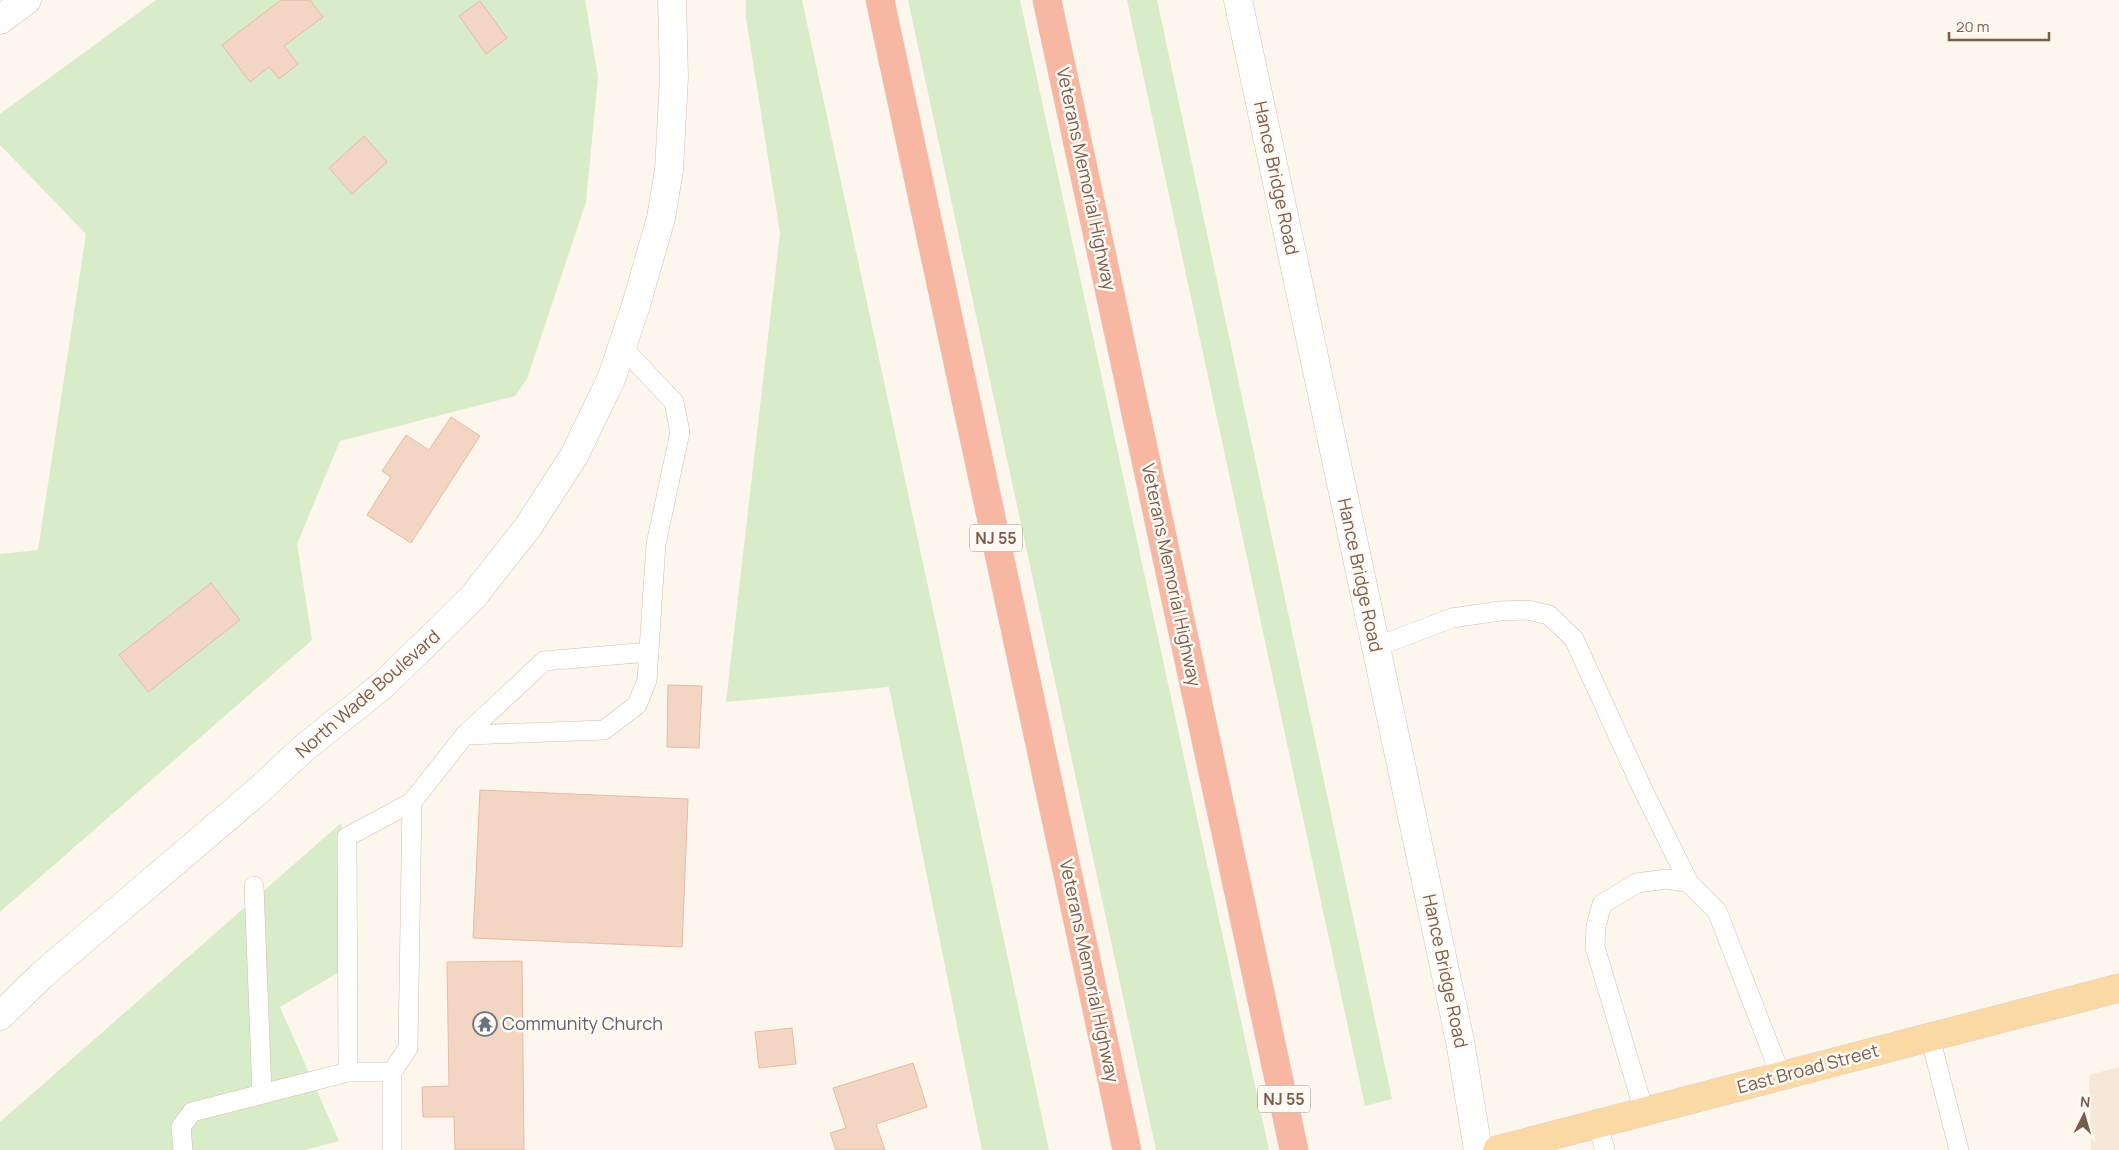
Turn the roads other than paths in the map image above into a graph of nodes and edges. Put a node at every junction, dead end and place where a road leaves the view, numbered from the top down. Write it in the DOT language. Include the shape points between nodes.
graph roads {
  1 [pos="27,0"];
  2 [pos="672,0"];
  3 [pos="880,0"];
  4 [pos="1047,0"];
  5 [pos="1238,0"];
  6 [pos="0,20"];
  7 [pos="622,347"];
  8 [pos="1376,647"];
  9 [pos="649,652"];
  10 [pos="466,735"];
  11 [pos="412,802"];
  12 [pos="1689,883"];
  13 [pos="254,886"];
  14 [pos="2119,988"];
  15 [pos="0,1016"];
  16 [pos="1930,1037"];
  17 [pos="348,1072"];
  18 [pos="392,1072"];
  19 [pos="1781,1076"];
  20 [pos="262,1094"];
  21 [pos="1644,1111"];
  22 [pos="1597,1123"];
  23 [pos="183,1150"];
  24 [pos="392,1150"];
  25 [pos="1128,1150"];
  26 [pos="1294,1150"];
  27 [pos="1478,1150"];
  28 [pos="1497,1150"];
  29 [pos="1604,1150"];
  30 [pos="1959,1150"];
  1 -- 6 [label="main road"];
  2 -- 7 [label="main road, North Wade Boulevard" via="674,77 669,170 661,218"];
  3 -- 25 [label="highway, Veterans Memorial Highway / NJ 55"];
  4 -- 26 [label="highway, Veterans Memorial Highway / NJ 55"];
  5 -- 8 [label="main road, Hance Bridge Road"];
  7 -- 9 [label="lane" via="674,402 680,432 656,544"];
  7 -- 15 [label="main road, North Wade Boulevard" via="612,377 574,456 528,527 473,597 383,685 304,748 42,975"];
  8 -- 12 [label="lane" via="1452,618 1500,610 1528,610 1549,615 1574,639"];
  8 -- 27 [label="main road, Hance Bridge Road" via="1460,1041"];
  9 -- 10 [label="lane" via="544,661"];
  9 -- 10 [label="lane" via="647,680 637,705 604,730"];
  10 -- 11 [label="lane"];
  11 -- 17 [label="lane" via="346,837"];
  11 -- 18 [label="lane" via="408,1048"];
  12 -- 19 [label="lane" via="1717,911"];
  12 -- 21 [label="lane" via="1666,879 1637,883 1602,904 1596,926 1595,947"];
  13 -- 20 [label="lane"];
  14 -- 16 [label="main road, East Broad Street"];
  16 -- 19 [label="main road, East Broad Street"];
  16 -- 30 [label="lane"];
  17 -- 18 [label="lane"];
  17 -- 20 [label="lane"];
  18 -- 24 [label="lane"];
  19 -- 21 [label="main road, East Broad Street"];
  20 -- 23 [label="lane" via="192,1112 181,1127"];
  21 -- 22 [label="main road, East Broad Street"];
  22 -- 28 [label="main road, East Broad Street"];
  22 -- 29 [label="lane"];
}
